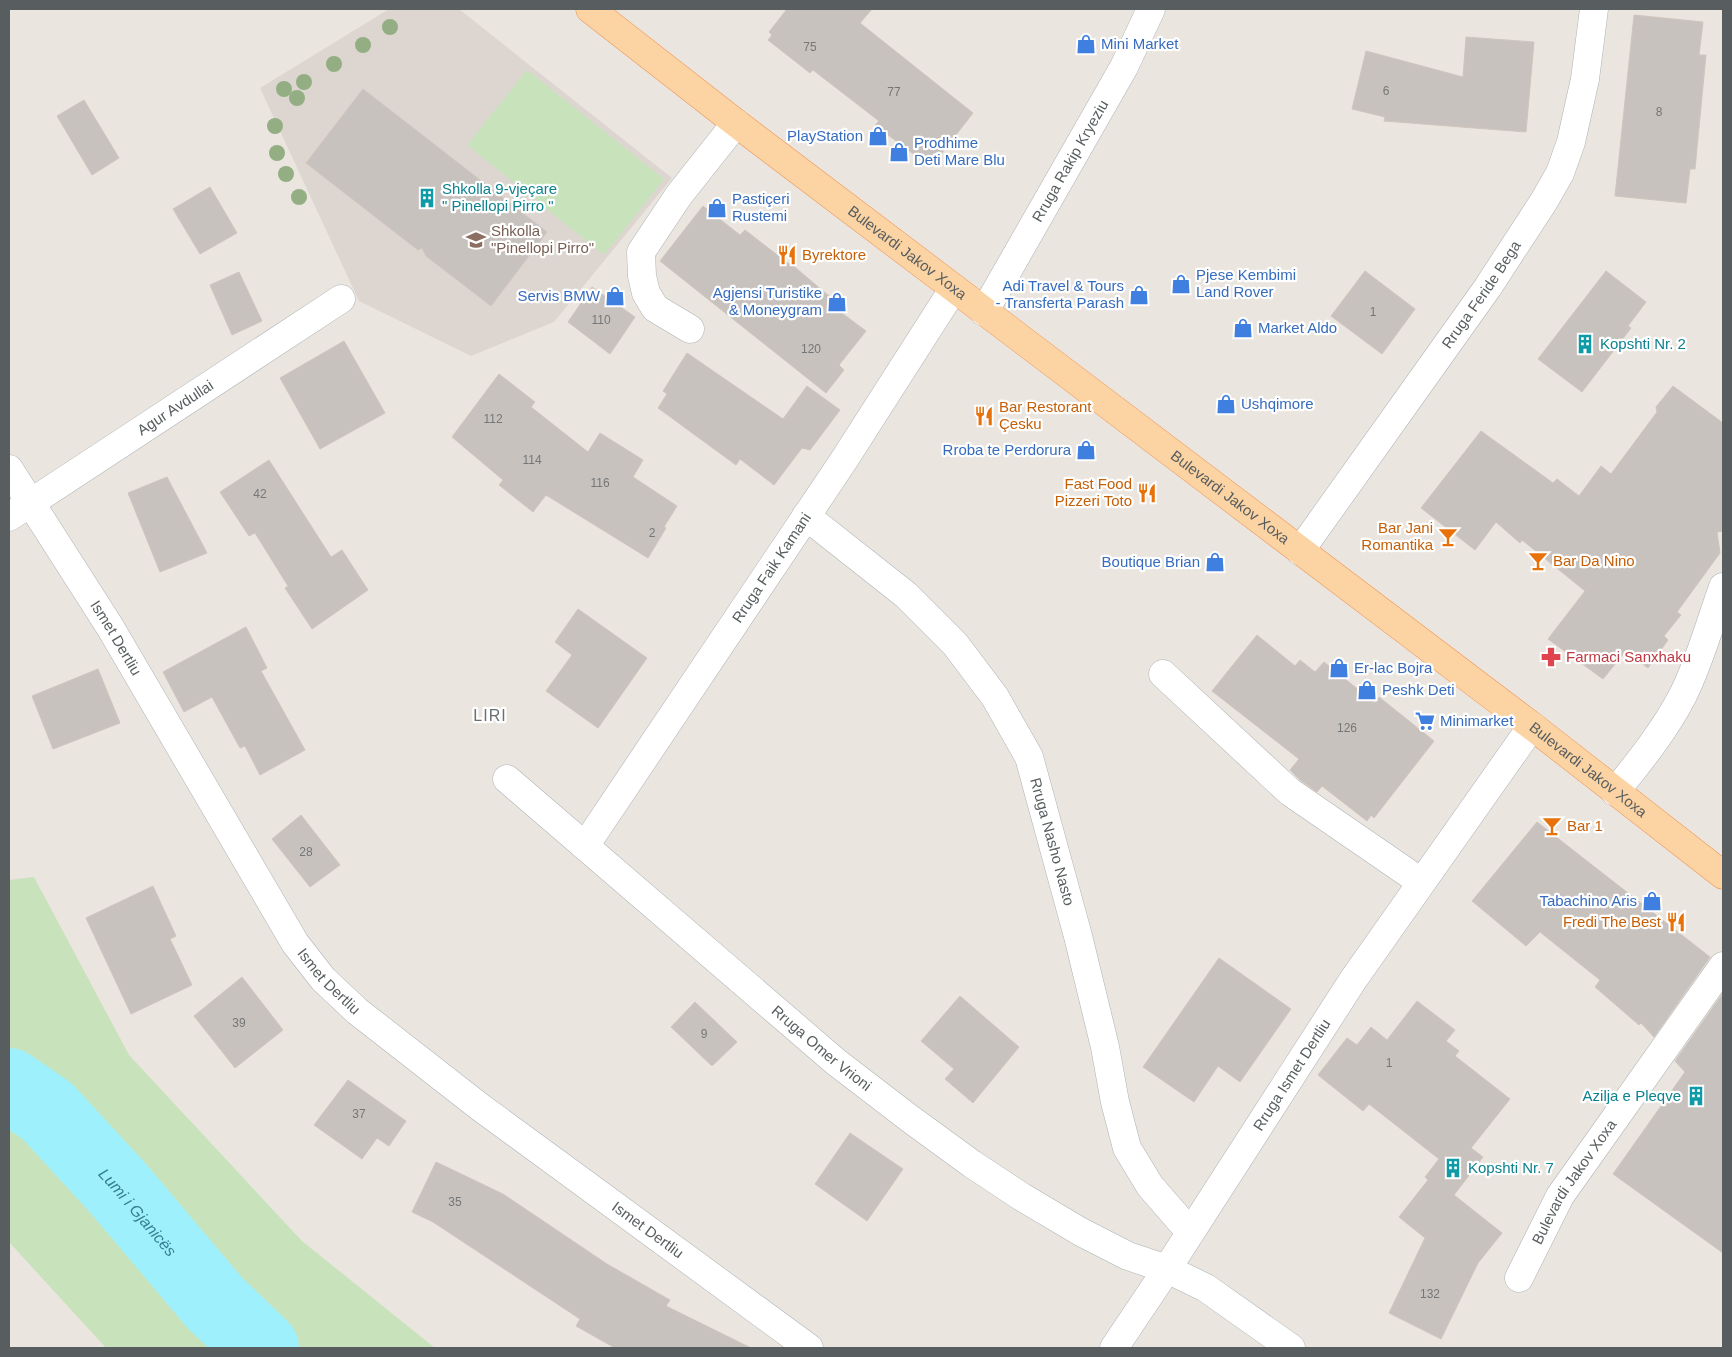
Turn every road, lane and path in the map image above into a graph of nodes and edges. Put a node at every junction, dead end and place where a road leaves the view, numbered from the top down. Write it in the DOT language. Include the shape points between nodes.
graph roads {
  1 [pos="590,9"];
  2 [pos="1151,9"];
  3 [pos="1594,9"];
  4 [pos="736,123"];
  5 [pos="954,288"];
  6 [pos="341,299"];
  7 [pos="984,312"];
  8 [pos="690,329"];
  9 [pos="9,469"];
  10 [pos="20,510"];
  11 [pos="806,516"];
  12 [pos="1300,551"];
  13 [pos="1723,587"];
  14 [pos="1163,674"];
  15 [pos="1532,726"];
  16 [pos="507,779"];
  17 [pos="1615,792"];
  18 [pos="585,846"];
  19 [pos="1723,875"];
  20 [pos="1422,882"];
  21 [pos="1723,966"];
  22 [pos="1190,1232"];
  23 [pos="1167,1269"];
  24 [pos="1519,1278"];
  25 [pos="809,1348"];
  26 [pos="1114,1348"];
  27 [pos="1291,1348"];
  1 -- 4 [label="main road, Bulevardi Jakov Xoxa"];
  2 -- 7 [label="street, Rruga Rakip Kryeziu" via="1124,67"];
  3 -- 12 [label="street, Rruga Feride Bega" via="1586,79 1560,173 1488,287"];
  4 -- 5 [label="main road, Bulevardi Jakov Xoxa"];
  4 -- 8 [label="street" via="679,195 641,252 646,293 655,308"];
  5 -- 7 [label="main road, Bulevardi Jakov Xoxa"];
  5 -- 11 [label="street, Rruga Faik Kamani"];
  6 -- 10 [label="street, Agur Avdullai"];
  7 -- 12 [label="main road, Bulevardi Jakov Xoxa"];
  9 -- 10 [label="street, Ismet Dertliu"];
  10 -- 25 [label="street, Ismet Dertliu" via="110,627 295,943 323,979 357,1011 480,1107"];
  11 -- 18 [label="street, Rruga Faik Kamani"];
  11 -- 22 [label="street, Rruga Nasho Nasto" via="906,595 955,644 995,697 1029,757 1078,936 1127,1148 1150,1186"];
  12 -- 15 [label="main road, Bulevardi Jakov Xoxa"];
  13 -- 17 [label="street" via="1684,694 1661,732"];
  14 -- 20 [label="street" via="1290,792"];
  15 -- 17 [label="main road, Bulevardi Jakov Xoxa"];
  15 -- 20 [label="street, Rruga Ismet Dertliu"];
  16 -- 18 [label="street, Rruga Omer Vrioni"];
  17 -- 19 [label="main road, Bulevardi Jakov Xoxa"];
  18 -- 23 [label="street, Rruga Omer Vrioni" via="829,1056 909,1118 1005,1186 1081,1232 1128,1256"];
  20 -- 22 [label="street, Rruga Ismet Dertliu" via="1353,980"];
  21 -- 24 [label="street, Bulevardi Jakov Xoxa" via="1560,1196"];
  22 -- 23 [label="street, Rruga Ismet Dertliu"];
  23 -- 26 [label="street, Rruga Ismet Dertliu"];
  23 -- 27 [label="street" via="1206,1288"];
}
